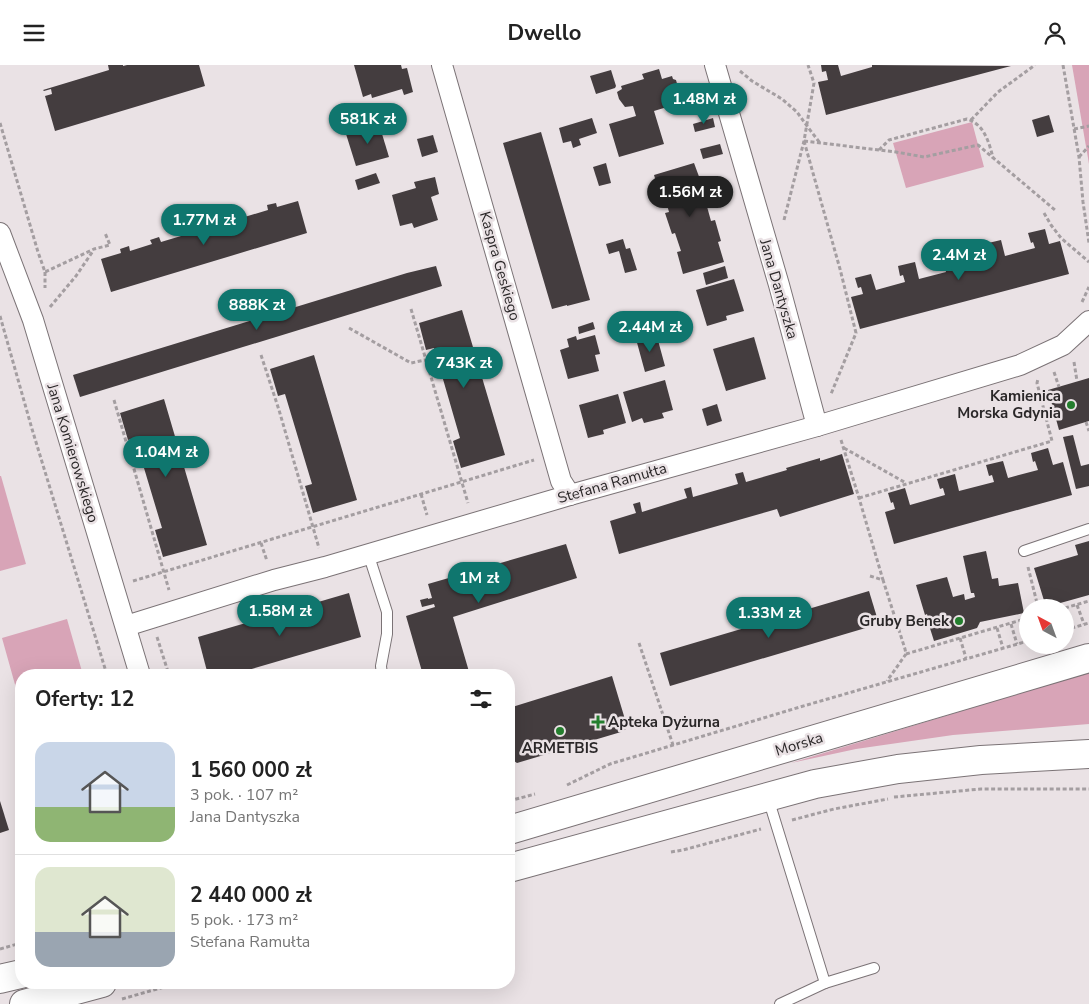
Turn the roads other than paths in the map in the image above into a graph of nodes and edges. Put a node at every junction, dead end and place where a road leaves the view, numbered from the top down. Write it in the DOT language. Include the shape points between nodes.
graph roads {
  1 [pos="442,65"];
  2 [pos="715,65"];
  3 [pos="0,233"];
  4 [pos="1089,321"];
  5 [pos="826,424"];
  6 [pos="570,495"];
  7 [pos="1089,529"];
  8 [pos="1024,551"];
  9 [pos="368,553"];
  10 [pos="126,626"];
  11 [pos="1089,658"];
  12 [pos="138,669"];
  13 [pos="381,669"];
  14 [pos="1089,754"];
  15 [pos="768,797"];
  16 [pos="515,828"];
  17 [pos="515,865"];
  18 [pos="874,968"];
  19 [pos="15,975"];
  20 [pos="0,979"];
  21 [pos="825,983"];
  22 [pos="108,992"];
  23 [pos="24,1004"];
  24 [pos="780,1004"];
  1 -- 6 [label="street, Kaspra Geskiego" via="561,481"];
  2 -- 5 [label="street, Jana Dantyszka" via="779,285"];
  3 -- 10 [label="street, Jana Komierowskiego" via="33,320"];
  4 -- 5 [label="street, Stefana Ramułta" via="1063,345 1020,365"];
  5 -- 6 [label="street, Stefana Ramułta"];
  6 -- 9 [label="street, Stefana Ramułta"];
  7 -- 8 [label="lane"];
  9 -- 10 [label="street, Stefana Ramułta"];
  9 -- 13 [label="lane" via="387,612"];
  10 -- 12 [label="street, Jana Komierowskiego"];
  11 -- 16 [label="main road, Morska"];
  14 -- 15 [label="main road" via="898,769 815,784"];
  15 -- 17 [label="main road"];
  15 -- 21 [label="lane"];
  18 -- 21 [label="lane"];
  19 -- 20 [label="main road"];
  21 -- 24 [label="lane"];
  22 -- 23 [label="main road"];
}
